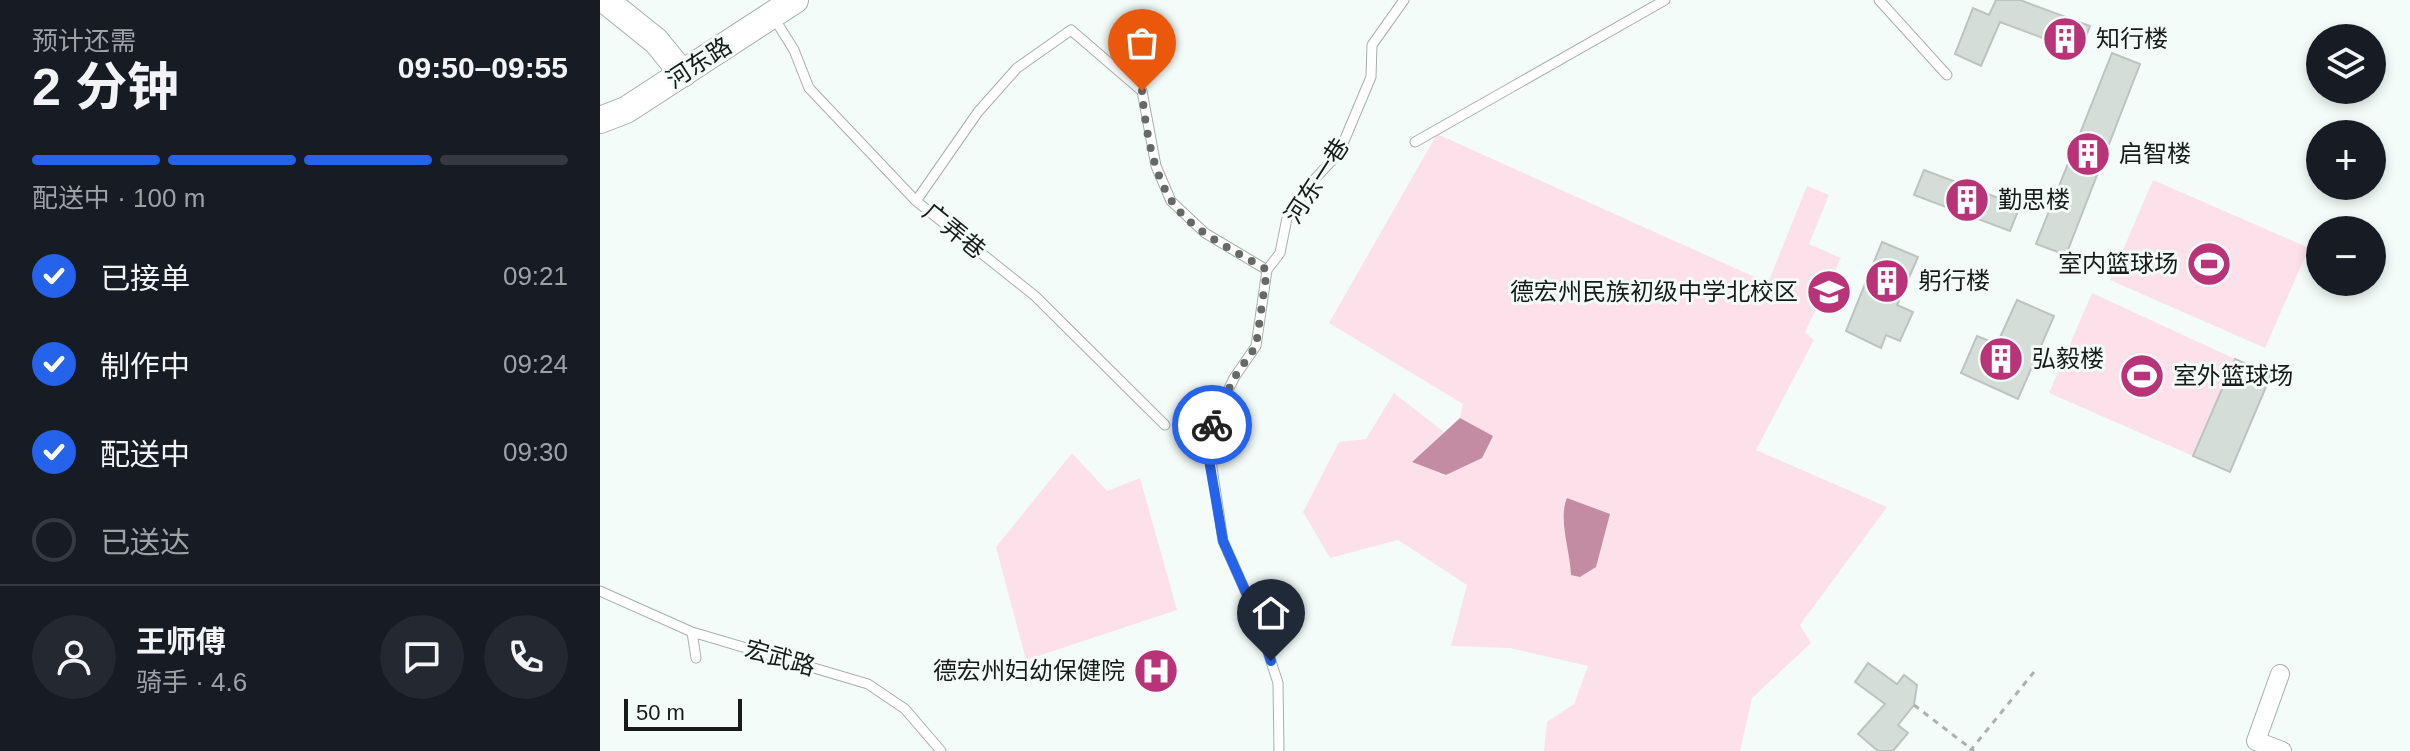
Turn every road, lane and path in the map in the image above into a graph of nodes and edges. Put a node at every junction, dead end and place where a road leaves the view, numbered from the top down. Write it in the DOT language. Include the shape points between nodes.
graph roads {
  1 [pos="605,0"];
  2 [pos="795,0"];
  3 [pos="1404,0"];
  4 [pos="1665,0"];
  5 [pos="1879,0"];
  6 [pos="772,15"];
  7 [pos="600,17"];
  8 [pos="1947,75"];
  9 [pos="676,78"];
  10 [pos="600,120"];
  11 [pos="1415,142"];
  12 [pos="916,201"];
  13 [pos="1267,270"];
  14 [pos="1165,425"];
  15 [pos="600,591"];
  16 [pos="692,632"];
  17 [pos="696,658"];
  18 [pos="2034,672"];
  19 [pos="2280,674"];
  20 [pos="1914,705"];
  21 [pos="1972,750"];
  22 [pos="941,751"];
  23 [pos="1279,751"];
  24 [pos="2282,751"];
  1 -- 9 [label="main road" via="656,41"];
  2 -- 6 [label="main road, 河东路"];
  3 -- 13 [label="lane, 河东一巷" via="1372,45 1371,77 1339,153 1287,218 1280,253"];
  4 -- 11 [label="lane"];
  5 -- 8 [label="lane"];
  6 -- 9 [label="main road, 河东路"];
  6 -- 12 [label="lane, 广弄巷" via="809,88"];
  7 -- 9 [label="main road"];
  9 -- 10 [label="main road, 河东路"];
  12 -- 13 [label="lane" via="978,112 1017,68 1071,30 1142,91 1156,166 1171,201 1205,233"];
  12 -- 14 [label="lane, 广弄巷" via="1035,296"];
  13 -- 23 [label="lane, 河东一巷" via="1256,346 1207,434 1223,541 1256,615 1278,683"];
  15 -- 16 [label="lane, 宏武路"];
  16 -- 17 [label="lane"];
  16 -- 22 [label="lane, 宏武路" via="868,684 905,709"];
  18 -- 21 [label="path"];
  19 -- 24 [label="street" via="2256,741"];
  20 -- 21 [label="path"];
}
